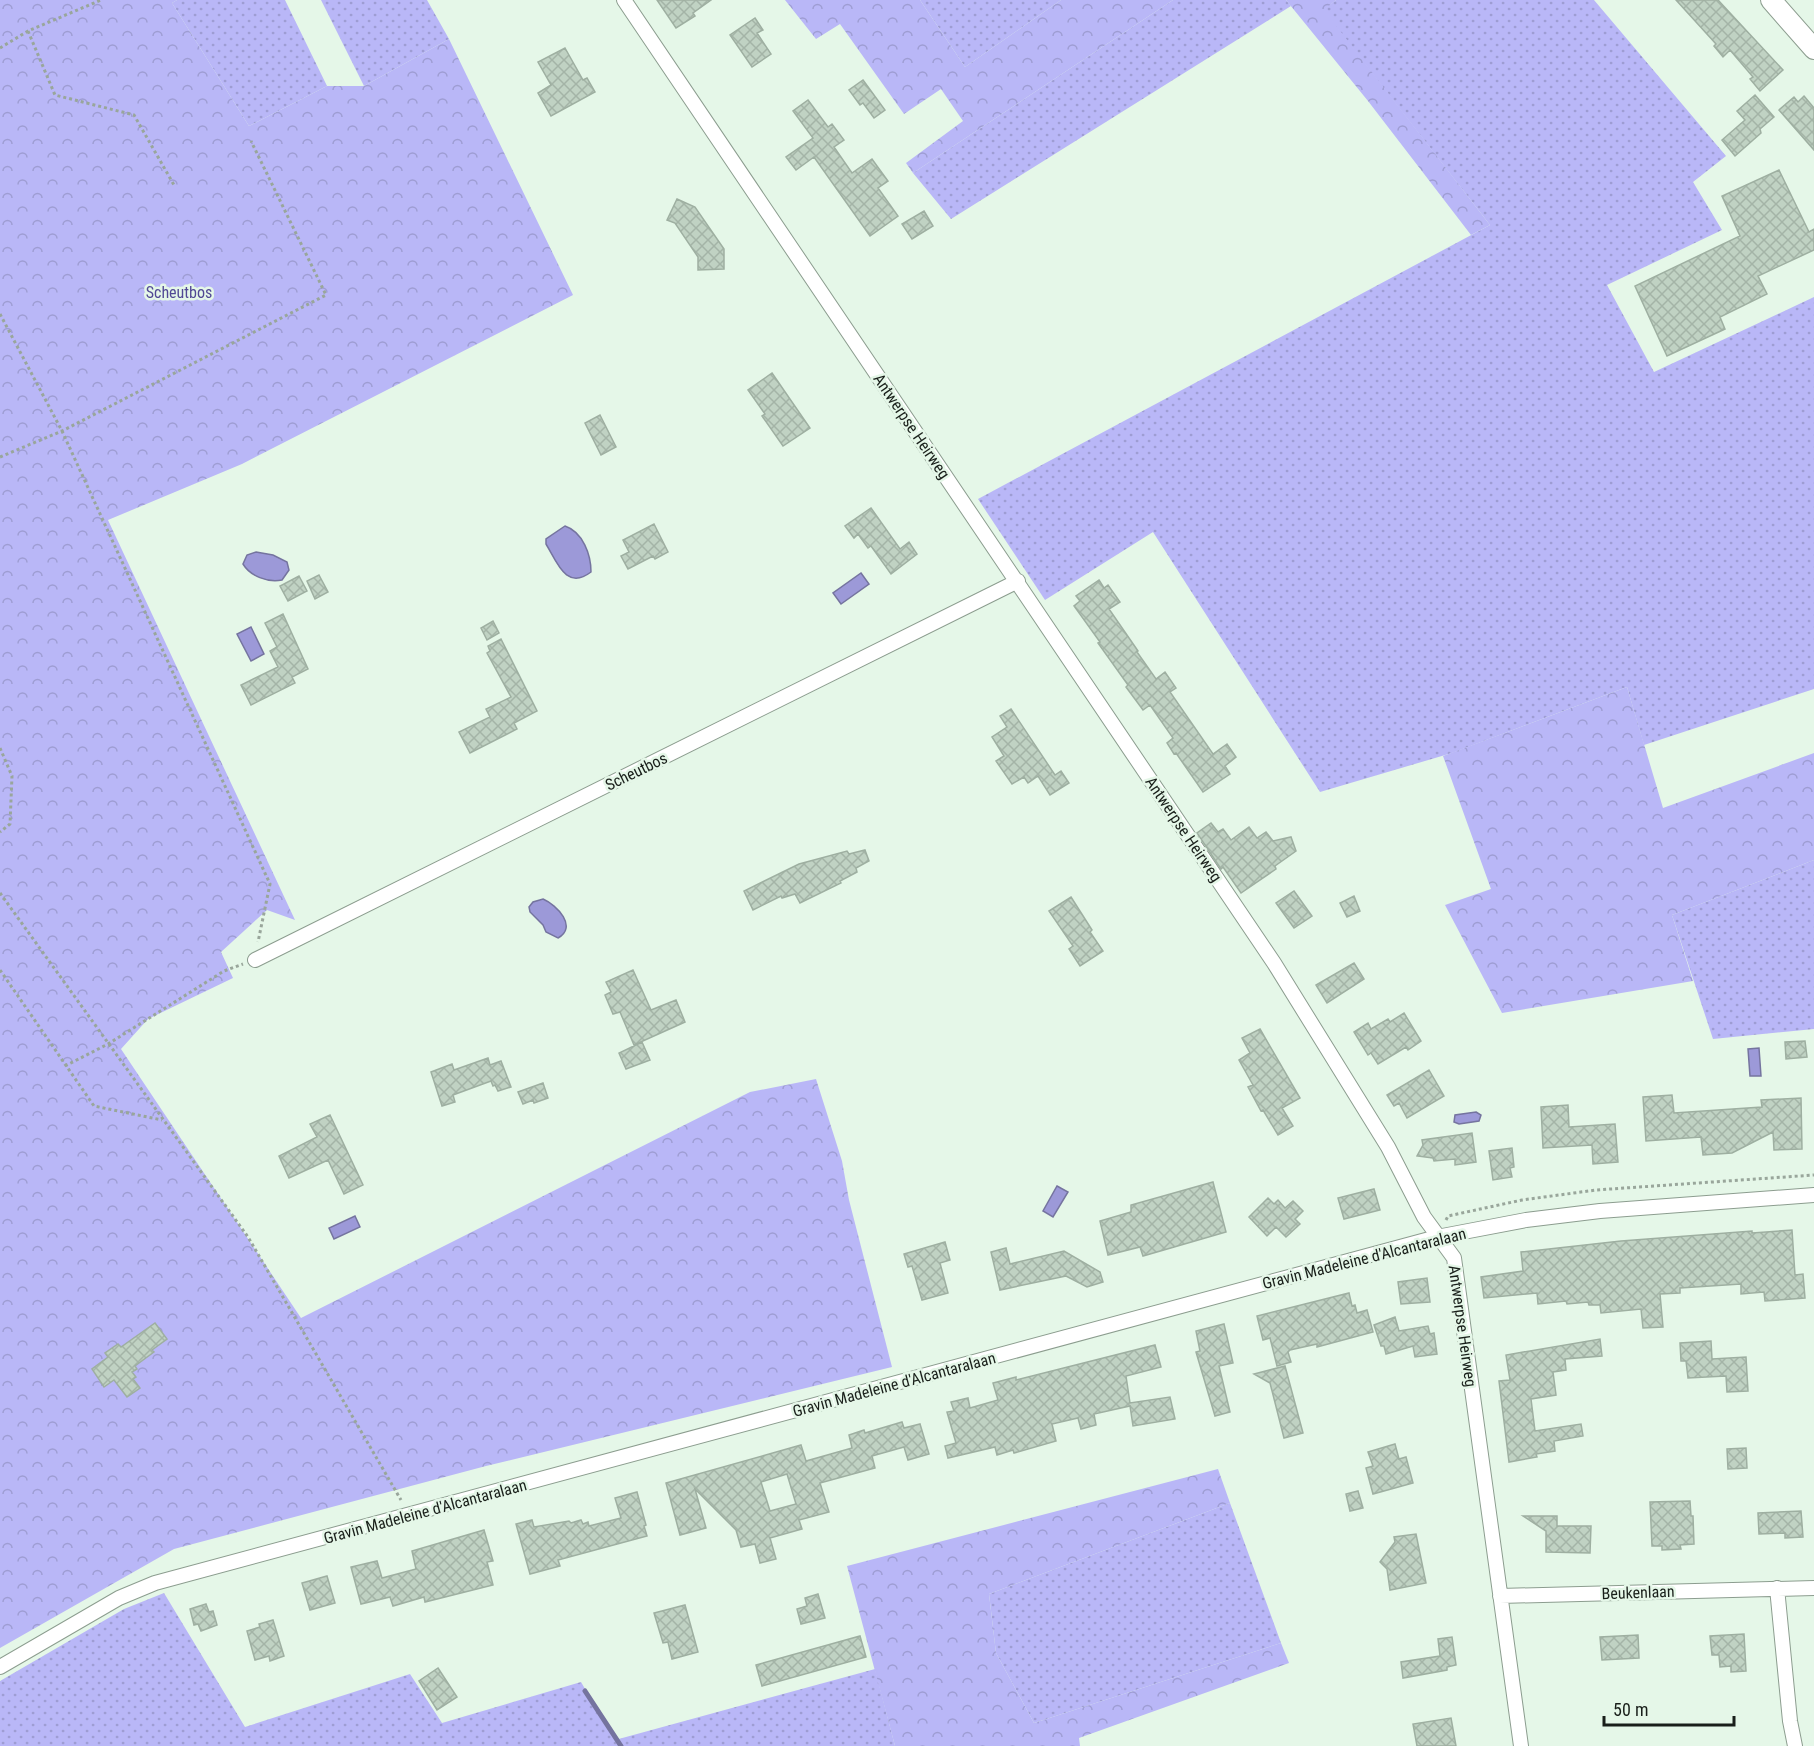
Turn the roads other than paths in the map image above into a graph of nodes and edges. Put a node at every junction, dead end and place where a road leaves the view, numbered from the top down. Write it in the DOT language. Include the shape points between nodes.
graph roads {
  1 [pos="624,0"];
  2 [pos="1771,0"];
  3 [pos="1814,49"];
  4 [pos="1017,581"];
  5 [pos="255,960"];
  6 [pos="1814,1195"];
  7 [pos="1437,1237"];
  8 [pos="1777,1588"];
  9 [pos="1814,1588"];
  10 [pos="1500,1596"];
  11 [pos="0,1667"];
  12 [pos="1521,1746"];
  13 [pos="1795,1746"];
  1 -- 4 [label="street, Antwerpse Heirweg"];
  2 -- 3 [label="street"];
  4 -- 5 [label="street, Scheutbos"];
  4 -- 7 [label="street, Antwerpse Heirweg" via="1274,963 1388,1147"];
  6 -- 7 [label="street, Gravin Madeleine d'Alcantaralaan" via="1600,1211"];
  7 -- 10 [label="street, Antwerpse Heirweg" via="1454,1258"];
  7 -- 11 [label="street, Gravin Madeleine d'Alcantaralaan" via="155,1583 119,1598"];
  8 -- 9 [label="street, Beukenlaan"];
  8 -- 10 [label="street, Beukenlaan"];
  8 -- 13 [label="street"];
  10 -- 12 [label="street, Antwerpse Heirweg"];
}
